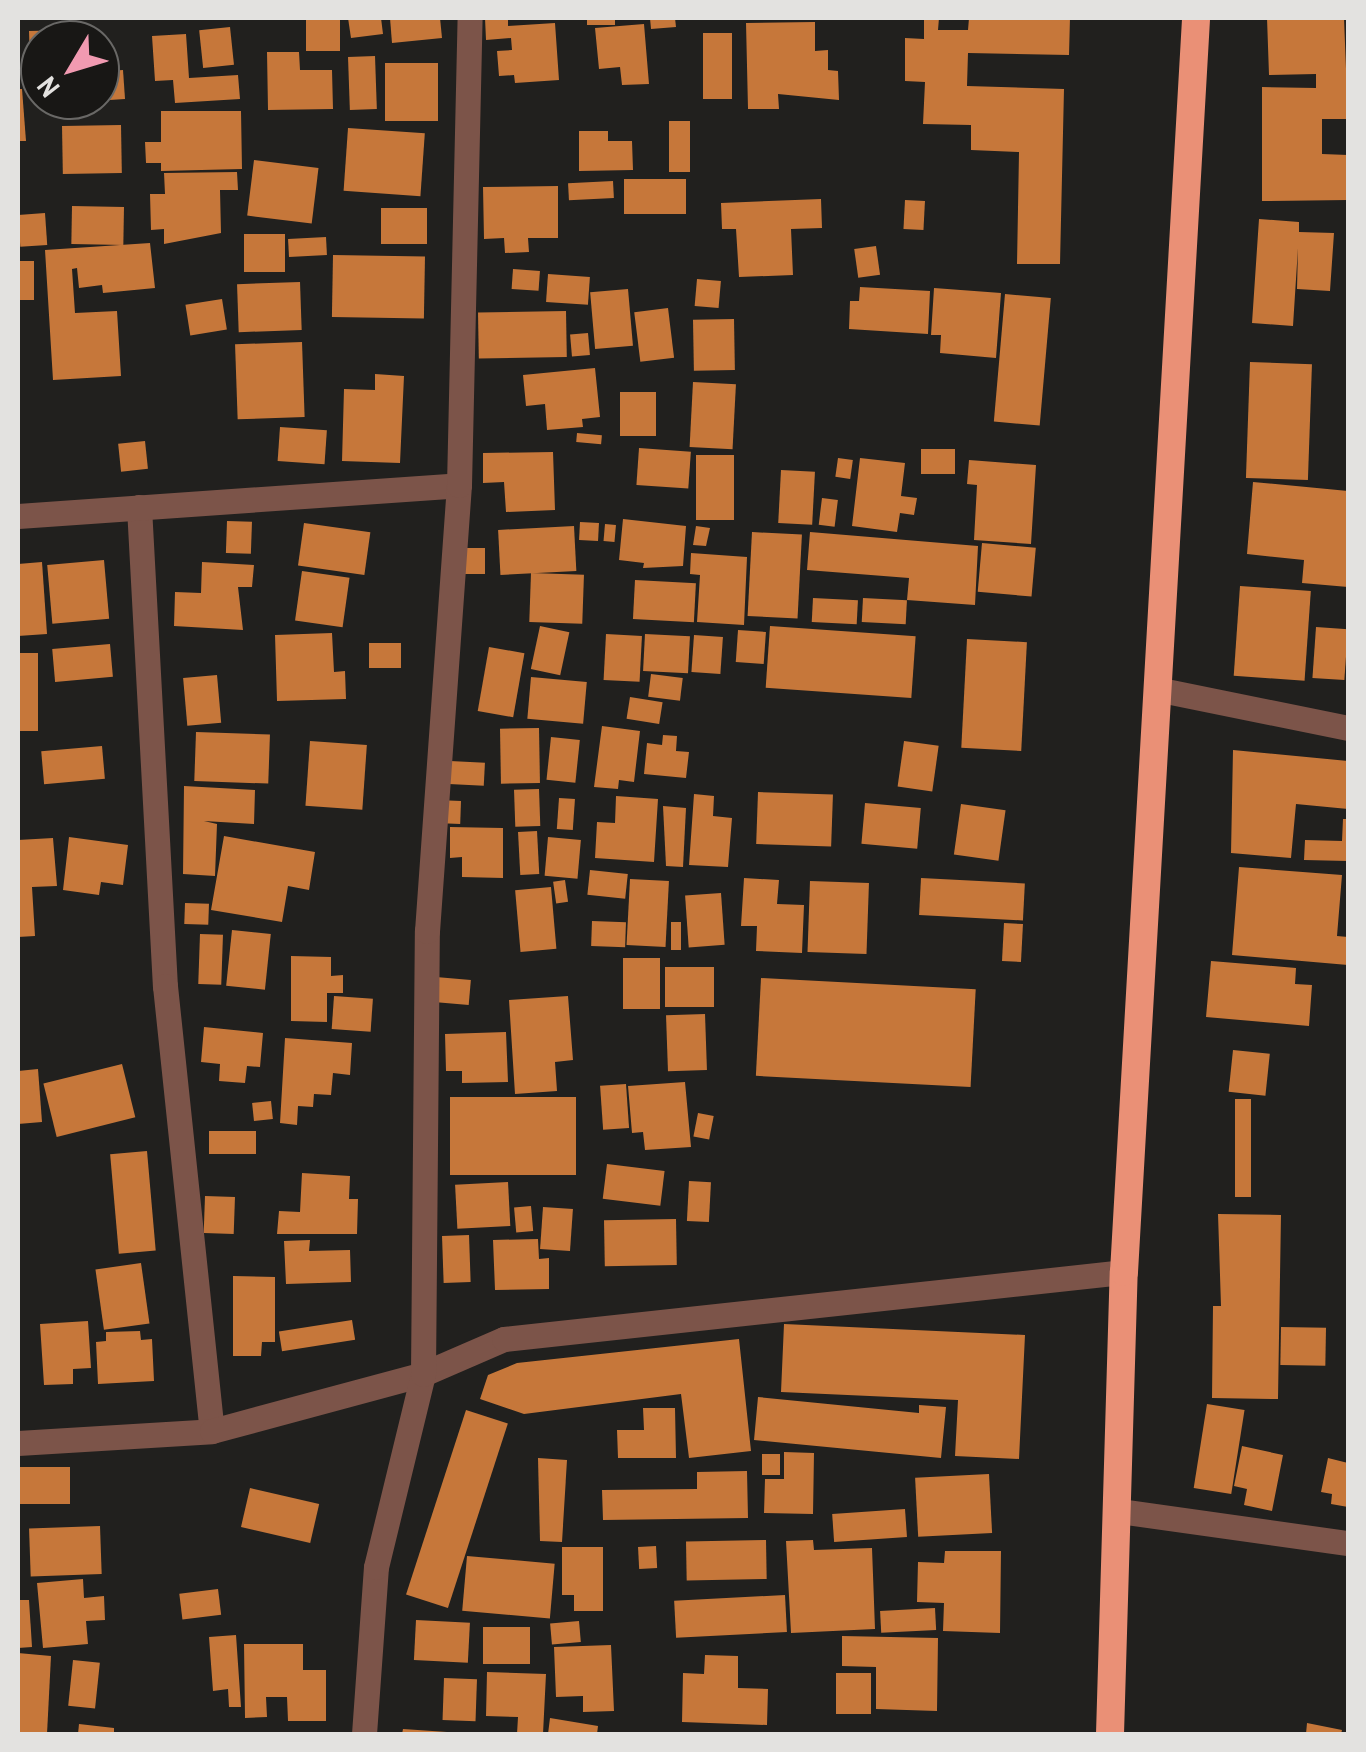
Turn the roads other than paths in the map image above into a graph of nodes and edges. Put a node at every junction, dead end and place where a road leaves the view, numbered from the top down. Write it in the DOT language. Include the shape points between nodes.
graph roads {
  1 [pos="470,18"];
  2 [pos="1196,18"];
  3 [pos="458,485"];
  4 [pos="139,508"];
  5 [pos="18,516"];
  6 [pos="1161,690"];
  7 [pos="1348,728"];
  8 [pos="1124,1272"];
  9 [pos="424,1374"];
  10 [pos="212,1430"];
  11 [pos="18,1442"];
  12 [pos="1118,1511"];
  13 [pos="1348,1543"];
  14 [pos="364,1734"];
  15 [pos="1110,1734"];
  1 -- 3 [label="street"];
  2 -- 6 [label="highway"];
  3 -- 4 [label="street"];
  3 -- 9 [label="street" via="427,931"];
  4 -- 5 [label="street"];
  4 -- 10 [label="street" via="164,986"];
  6 -- 7 [label="street"];
  6 -- 8 [label="highway"];
  8 -- 9 [label="street" via="504,1339"];
  8 -- 12 [label="highway"];
  9 -- 10 [label="street"];
  9 -- 14 [label="street" via="376,1566"];
  10 -- 11 [label="street"];
  12 -- 13 [label="street"];
  12 -- 15 [label="highway"];
}
